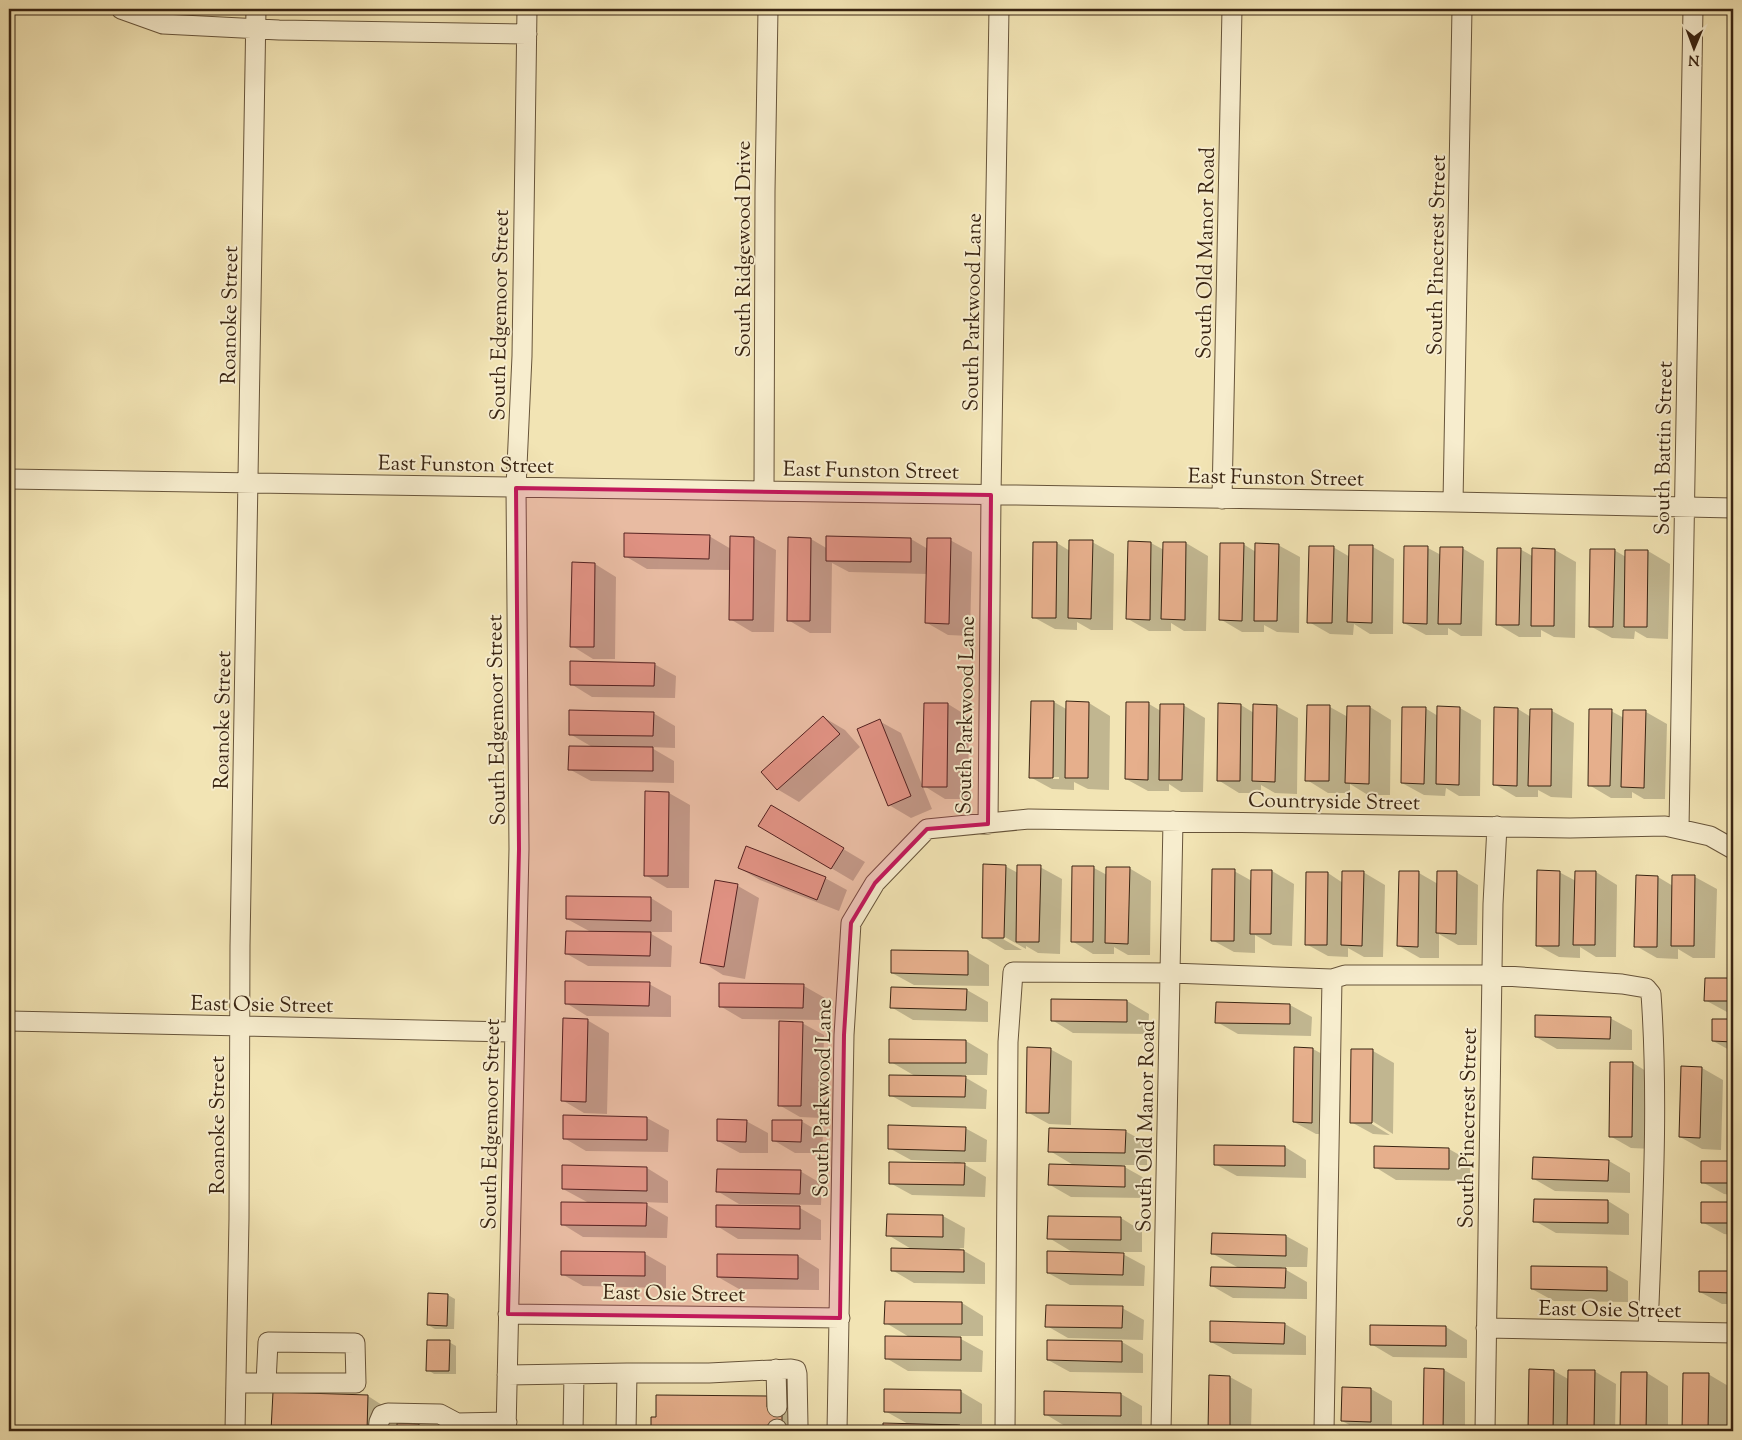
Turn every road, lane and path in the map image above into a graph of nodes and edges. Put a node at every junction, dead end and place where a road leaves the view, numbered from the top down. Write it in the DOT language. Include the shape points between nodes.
graph roads {
  1 [pos="121,9"];
  2 [pos="256,9"];
  3 [pos="527,9"];
  4 [pos="768,9"];
  5 [pos="999,9"];
  6 [pos="1232,9"];
  7 [pos="1462,9"];
  8 [pos="1693,9"];
  9 [pos="256,29"];
  10 [pos="527,34"];
  11 [pos="9,479"];
  12 [pos="248,484"];
  13 [pos="516,488"];
  14 [pos="764,490"];
  15 [pos="991,495"];
  16 [pos="1222,498"];
  17 [pos="1453,502"];
  18 [pos="1685,507"];
  19 [pos="1733,508"];
  20 [pos="1173,821"];
  21 [pos="988,824"];
  22 [pos="1497,826"];
  23 [pos="1679,829"];
  24 [pos="1733,849"];
  25 [pos="1171,974"];
  26 [pos="1492,975"];
  27 [pos="1332,979"];
  28 [pos="9,1020"];
  29 [pos="240,1026"];
  30 [pos="515,1032"];
  31 [pos="508,1314"];
  32 [pos="840,1318"];
  33 [pos="1486,1328"];
  34 [pos="1648,1331"];
  35 [pos="1733,1333"];
  36 [pos="776,1370"];
  37 [pos="627,1373"];
  38 [pos="574,1374"];
  39 [pos="507,1375"];
  40 [pos="236,1383"];
  41 [pos="266,1383"];
  42 [pos="777,1407"];
  43 [pos="457,1427"];
  44 [pos="506,1427"];
  45 [pos="235,1431"];
  46 [pos="378,1431"];
  47 [pos="573,1431"];
  48 [pos="626,1431"];
  49 [pos="797,1431"];
  50 [pos="838,1431"];
  51 [pos="1005,1431"];
  52 [pos="1161,1431"];
  53 [pos="1324,1431"];
  54 [pos="1485,1431"];
  1 -- 9 [label="street" via="164,24"];
  2 -- 9 [label="street, Roanoke Street"];
  3 -- 10 [label="street, South Edgemoor Street"];
  4 -- 14 [label="street, South Ridgewood Drive"];
  5 -- 15 [label="street, South Parkwood Lane"];
  6 -- 16 [label="street, South Old Manor Road"];
  7 -- 17 [label="street, South Pinecrest Street"];
  8 -- 18 [label="street, South Battin Street"];
  9 -- 10 [label="street"];
  9 -- 12 [label="street, Roanoke Street"];
  10 -- 13 [label="street, South Edgemoor Street" via="522,356"];
  11 -- 12 [label="street, East Funston Street"];
  12 -- 13 [label="street, East Funston Street"];
  12 -- 29 [label="street, Roanoke Street"];
  13 -- 14 [label="street, East Funston Street"];
  13 -- 30 [label="street, South Edgemoor Street" via="520,849"];
  14 -- 15 [label="street, East Funston Street"];
  15 -- 16 [label="street, East Funston Street"];
  15 -- 21 [label="street, South Parkwood Lane"];
  16 -- 17 [label="street, East Funston Street"];
  17 -- 18 [label="street, East Funston Street"];
  18 -- 19 [label="street, East Funston Street"];
  18 -- 23 [label="street, South Battin Street"];
  20 -- 21 [label="street, Countryside Street" via="1029,820"];
  20 -- 22 [label="street, Countryside Street"];
  20 -- 25 [label="street, South Old Manor Road"];
  21 -- 32 [label="street, South Parkwood Lane" via="927,829 875,882 851,923 844,1035"];
  22 -- 23 [label="street, Countryside Street" via="1665,826"];
  22 -- 26 [label="street, South Pinecrest Street"];
  23 -- 24 [label="street" via="1710,836"];
  25 -- 27 [label="street"];
  25 -- 51 [label="street" via="1013,972 1008,1042"];
  25 -- 52 [label="street, South Old Manor Road"];
  26 -- 27 [label="street" via="1345,975"];
  26 -- 33 [label="street, South Pinecrest Street"];
  26 -- 34 [label="street" via="1622,984 1646,988 1651,994 1653,1177"];
  27 -- 53 [label="street"];
  28 -- 29 [label="street, East Osie Street"];
  29 -- 30 [label="street, East Osie Street"];
  29 -- 40 [label="street, Roanoke Street"];
  30 -- 31 [label="street, South Edgemoor Street"];
  31 -- 32 [label="street, East Osie Street"];
  31 -- 39 [label="street, South Edgemoor Street"];
  32 -- 50 [label="street, South Parkwood Lane"];
  33 -- 34 [label="street, East Osie Street"];
  33 -- 54 [label="street, South Pinecrest Street"];
  34 -- 35 [label="street, East Osie Street"];
  36 -- 37 [label="street"];
  36 -- 42 [label="street"];
  36 -- 49 [label="street" via="796,1370"];
  37 -- 38 [label="street"];
  37 -- 48 [label="street"];
  38 -- 39 [label="street"];
  38 -- 47 [label="street"];
  39 -- 44 [label="street, South Edgemoor Street"];
  40 -- 41 [label="street"];
  40 -- 45 [label="street, Roanoke Street"];
  41 -- 41 [label="street" via="356,1383 355,1343 268,1342"];
  43 -- 44 [label="street"];
  43 -- 46 [label="street" via="440,1414 388,1414 382,1415"];
}
